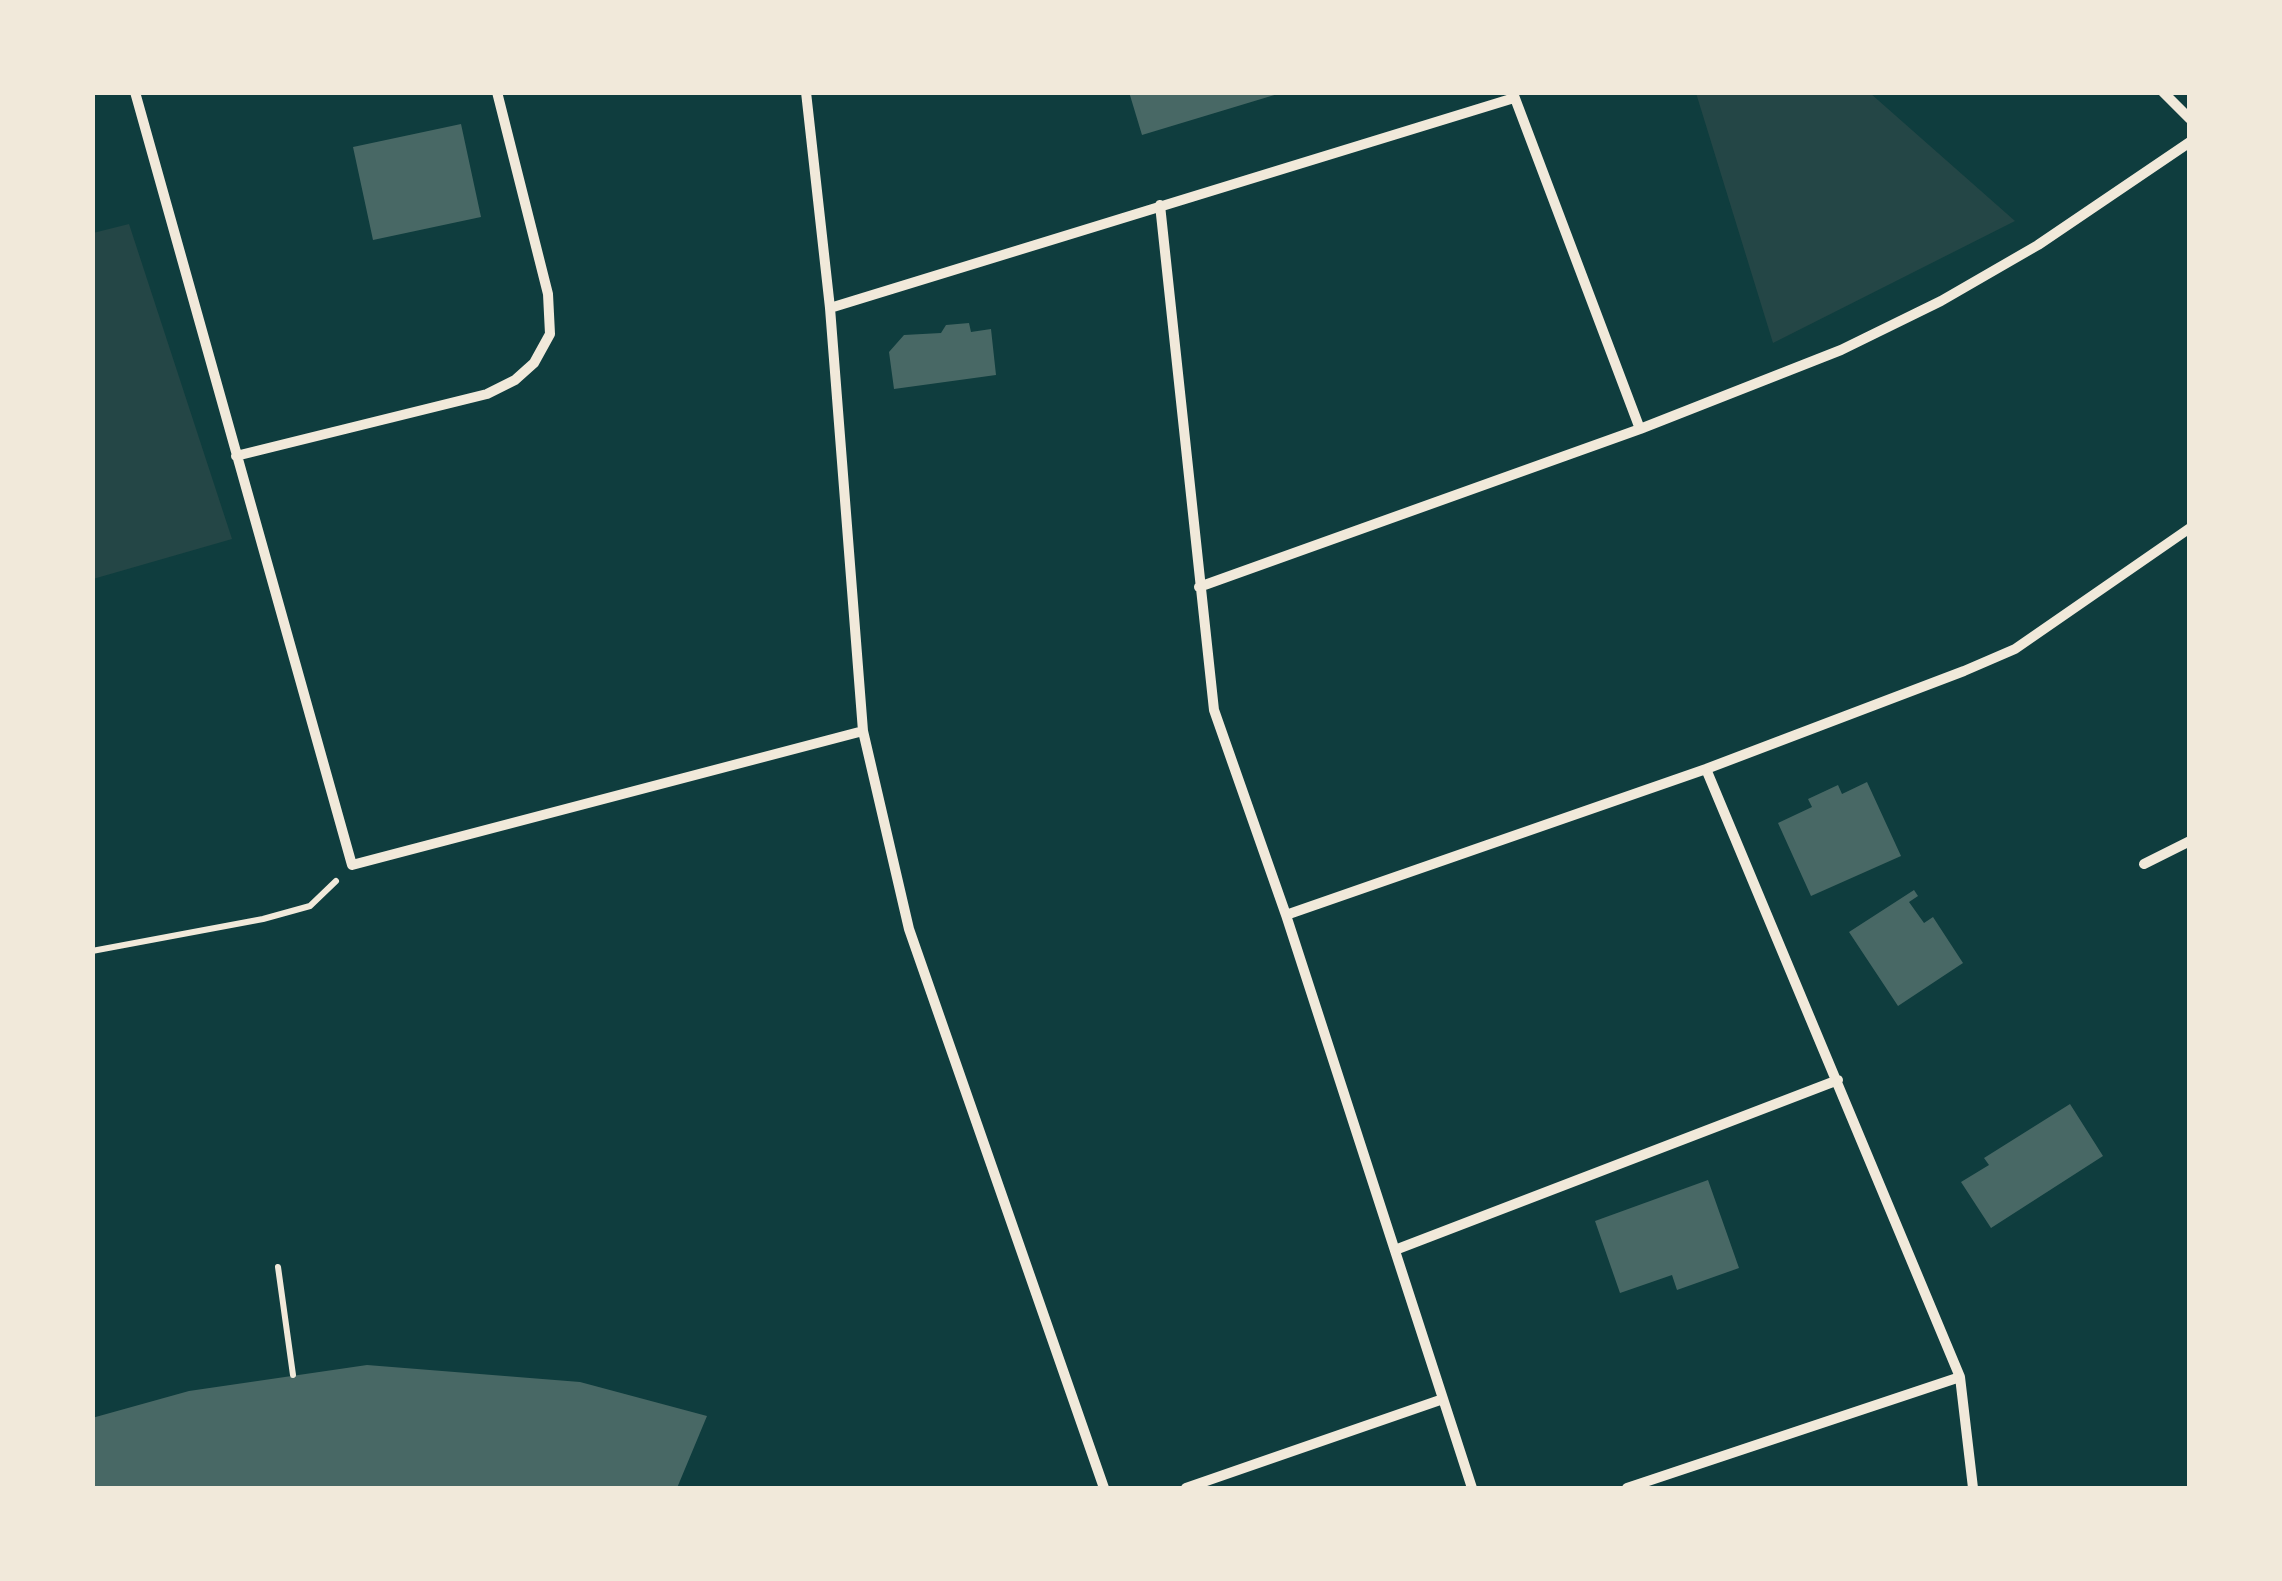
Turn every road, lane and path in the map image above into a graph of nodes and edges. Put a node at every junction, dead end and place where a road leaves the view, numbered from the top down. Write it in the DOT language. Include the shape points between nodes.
graph roads {
  1 [pos="135,92"];
  2 [pos="498,92"];
  3 [pos="806,92"];
  4 [pos="2162,92"];
  5 [pos="1514,95"];
  6 [pos="2190,119"];
  7 [pos="2190,142"];
  8 [pos="1160,205"];
  9 [pos="830,308"];
  10 [pos="1640,429"];
  11 [pos="236,456"];
  12 [pos="2190,528"];
  13 [pos="1199,587"];
  14 [pos="862,731"];
  15 [pos="1706,769"];
  16 [pos="2190,841"];
  17 [pos="2144,864"];
  18 [pos="352,865"];
  19 [pos="1286,915"];
  20 [pos="92,952"];
  21 [pos="1838,1080"];
  22 [pos="1395,1250"];
  23 [pos="278,1267"];
  24 [pos="292,1374"];
  25 [pos="1960,1377"];
  26 [pos="1443,1398"];
  27 [pos="1104,1488"];
  28 [pos="1186,1488"];
  29 [pos="1472,1488"];
  30 [pos="1627,1488"];
  31 [pos="1973,1488"];
  1 -- 11 [label="street"];
  2 -- 11 [label="street" via="548,294 550,334 534,364 487,394"];
  3 -- 9 [label="street"];
  4 -- 6 [label="street"];
  5 -- 8 [label="street"];
  5 -- 10 [label="street"];
  7 -- 10 [label="street" via="2038,245 1941,301 1841,350"];
  8 -- 9 [label="street"];
  8 -- 13 [label="street"];
  9 -- 14 [label="street"];
  10 -- 13 [label="street"];
  11 -- 18 [label="street"];
  12 -- 15 [label="street" via="2015,649"];
  13 -- 19 [label="street" via="1214,710"];
  14 -- 18 [label="street"];
  14 -- 27 [label="street" via="909,929"];
  15 -- 19 [label="street"];
  15 -- 21 [label="street"];
  16 -- 17 [label="street"];
  18 -- 20 [label="path" via="310,906"];
  19 -- 22 [label="street"];
  21 -- 22 [label="street"];
  21 -- 25 [label="street"];
  22 -- 26 [label="street"];
  23 -- 24 [label="path"];
  25 -- 30 [label="street"];
  25 -- 31 [label="street"];
  26 -- 28 [label="street"];
  26 -- 29 [label="street"];
}
